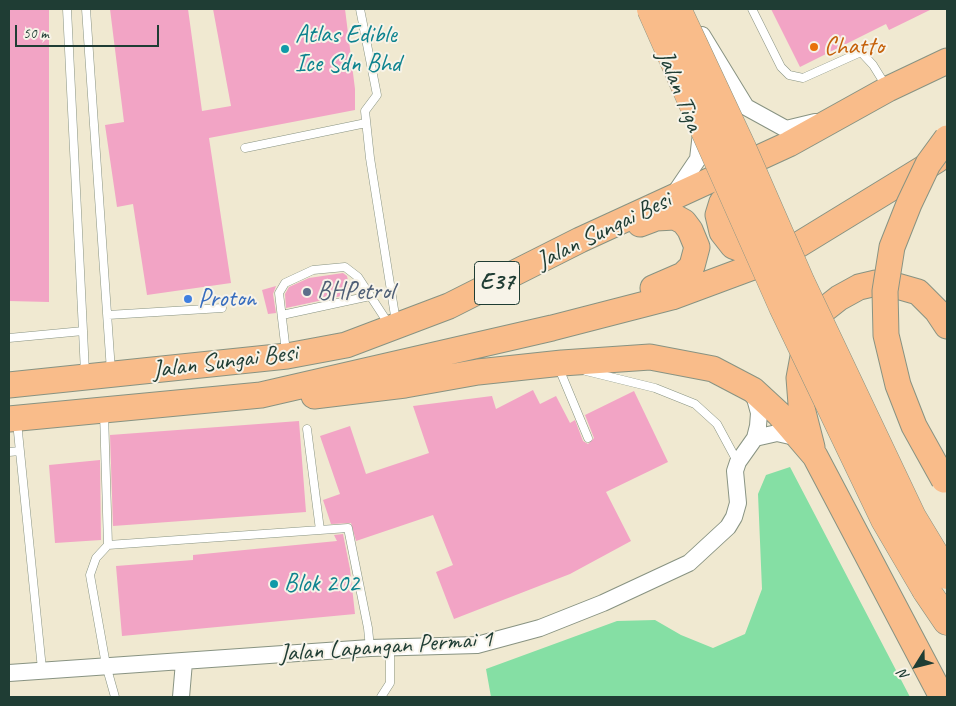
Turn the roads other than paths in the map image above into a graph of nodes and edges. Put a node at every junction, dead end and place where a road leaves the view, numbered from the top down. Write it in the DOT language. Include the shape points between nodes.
graph roads {
  1 [pos="67,9"];
  2 [pos="86,9"];
  3 [pos="360,9"];
  4 [pos="645,9"];
  5 [pos="651,9"];
  6 [pos="677,9"];
  7 [pos="686,9"];
  8 [pos="752,9"];
  9 [pos="947,61"];
  10 [pos="947,69"];
  11 [pos="888,89"];
  12 [pos="839,116"];
  13 [pos="366,123"];
  14 [pos="947,138"];
  15 [pos="246,148"];
  16 [pos="947,154"];
  17 [pos="906,178"];
  18 [pos="672,198"];
  19 [pos="513,275"];
  20 [pos="370,296"];
  21 [pos="222,308"];
  22 [pos="108,315"];
  23 [pos="282,315"];
  24 [pos="947,326"];
  25 [pos="394,327"];
  26 [pos="83,332"];
  27 [pos="522,335"];
  28 [pos="9,338"];
  29 [pos="287,356"];
  30 [pos="560,363"];
  31 [pos="112,375"];
  32 [pos="86,377"];
  33 [pos="9,385"];
  34 [pos="753,390"];
  35 [pos="261,395"];
  36 [pos="104,409"];
  37 [pos="13,418"];
  38 [pos="307,429"];
  39 [pos="588,438"];
  40 [pos="755,438"];
  41 [pos="808,447"];
  42 [pos="20,451"];
  43 [pos="9,452"];
  44 [pos="738,462"];
  45 [pos="946,483"];
  46 [pos="320,530"];
  47 [pos="108,544"];
  48 [pos="937,583"];
  49 [pos="947,621"];
  50 [pos="370,648"];
  51 [pos="390,648"];
  52 [pos="184,662"];
  53 [pos="106,665"];
  54 [pos="42,669"];
  55 [pos="9,673"];
  56 [pos="115,697"];
  57 [pos="181,697"];
  58 [pos="380,697"];
  59 [pos="942,697"];
  1 -- 26 [label="lane"];
  2 -- 22 [label="lane"];
  3 -- 13 [label="lane" via="377,94 365,111"];
  4 -- 18 [label="street, Jalan Tiga" via="701,133 698,159"];
  5 -- 48 [label="highway, bridge" via="783,307 885,520"];
  6 -- 48 [label="highway, bridge" via="801,283 904,499"];
  7 -- 12 [label="street, Jalan Tiga" via="746,107 786,129"];
  8 -- 11 [label="lane" via="780,68 789,75 803,78 861,52"];
  9 -- 11 [label="main road, Jalan Sungai Besi / E37"];
  10 -- 17 [label="main road" via="727,197 719,208 719,224 726,240 749,250"];
  11 -- 12 [label="main road, Jalan Sungai Besi / E37"];
  12 -- 18 [label="main road, Jalan Sungai Besi / E37" via="789,144"];
  13 -- 15 [label="lane"];
  13 -- 25 [label="lane"];
  14 -- 45 [label="main road, bridge" via="928,164 909,204 892,247 885,292 886,335 898,385 914,426"];
  16 -- 17 [label="main road, Jalan Sungai Besi / E37"];
  17 -- 27 [label="main road, Jalan Sungai Besi / E37" via="777,258 672,297"];
  18 -- 19 [label="main road, Jalan Sungai Besi / E37"];
  19 -- 25 [label="main road, Jalan Sungai Besi / E37" via="449,306"];
  19 -- 27 [label="main road" via="656,218 675,217 684,222 697,247 692,266 671,282"];
  20 -- 23 [label="lane"];
  20 -- 23 [label="lane" via="358,277 345,267 313,270 285,283 279,293"];
  20 -- 25 [label="lane"];
  21 -- 22 [label="lane"];
  22 -- 31 [label="lane"];
  23 -- 29 [label="lane"];
  24 -- 41 [label="main road" via="918,292 876,283 859,287 820,313 807,335 799,378"];
  25 -- 29 [label="main road, Jalan Sungai Besi / E37" via="346,345"];
  26 -- 28 [label="lane"];
  26 -- 32 [label="lane"];
  27 -- 35 [label="main road, Jalan Sungai Besi / E37"];
  29 -- 31 [label="main road, Jalan Sungai Besi / E37"];
  30 -- 34 [label="main road" via="650,358 713,369"];
  30 -- 35 [label="main road" via="323,396"];
  30 -- 39 [label="lane"];
  30 -- 44 [label="lane" via="655,388 695,404 717,424"];
  31 -- 32 [label="main road, Jalan Sungai Besi / E37"];
  32 -- 33 [label="main road, Jalan Sungai Besi / E37"];
  34 -- 40 [label="street" via="759,413"];
  34 -- 41 [label="main road"];
  35 -- 36 [label="main road, Jalan Sungai Besi / E37"];
  36 -- 37 [label="main road, Jalan Sungai Besi / E37"];
  36 -- 47 [label="lane"];
  37 -- 42 [label="lane"];
  38 -- 46 [label="lane"];
  40 -- 41 [label="street" via="777,433"];
  40 -- 44 [label="street"];
  41 -- 59 [label="main road"];
  42 -- 43 [label="lane"];
  42 -- 54 [label="lane"];
  44 -- 51 [label="street, Jalan Lapangan Permai 1" via="738,503 734,517 728,527 689,563 540,628 477,645"];
  46 -- 47 [label="lane"];
  46 -- 50 [label="lane" via="348,528"];
  47 -- 53 [label="lane" via="96,558 90,575"];
  48 -- 49 [label="highway"];
  50 -- 51 [label="street, Jalan Lapangan Permai 1"];
  50 -- 52 [label="street, Jalan Lapangan Permai 1"];
  51 -- 58 [label="lane" via="390,683"];
  52 -- 53 [label="street, Jalan Lapangan Permai 1"];
  52 -- 57 [label="street"];
  53 -- 54 [label="street, Jalan Lapangan Permai 1"];
  53 -- 56 [label="lane"];
  54 -- 55 [label="street, Jalan Lapangan Permai 1"];
}
